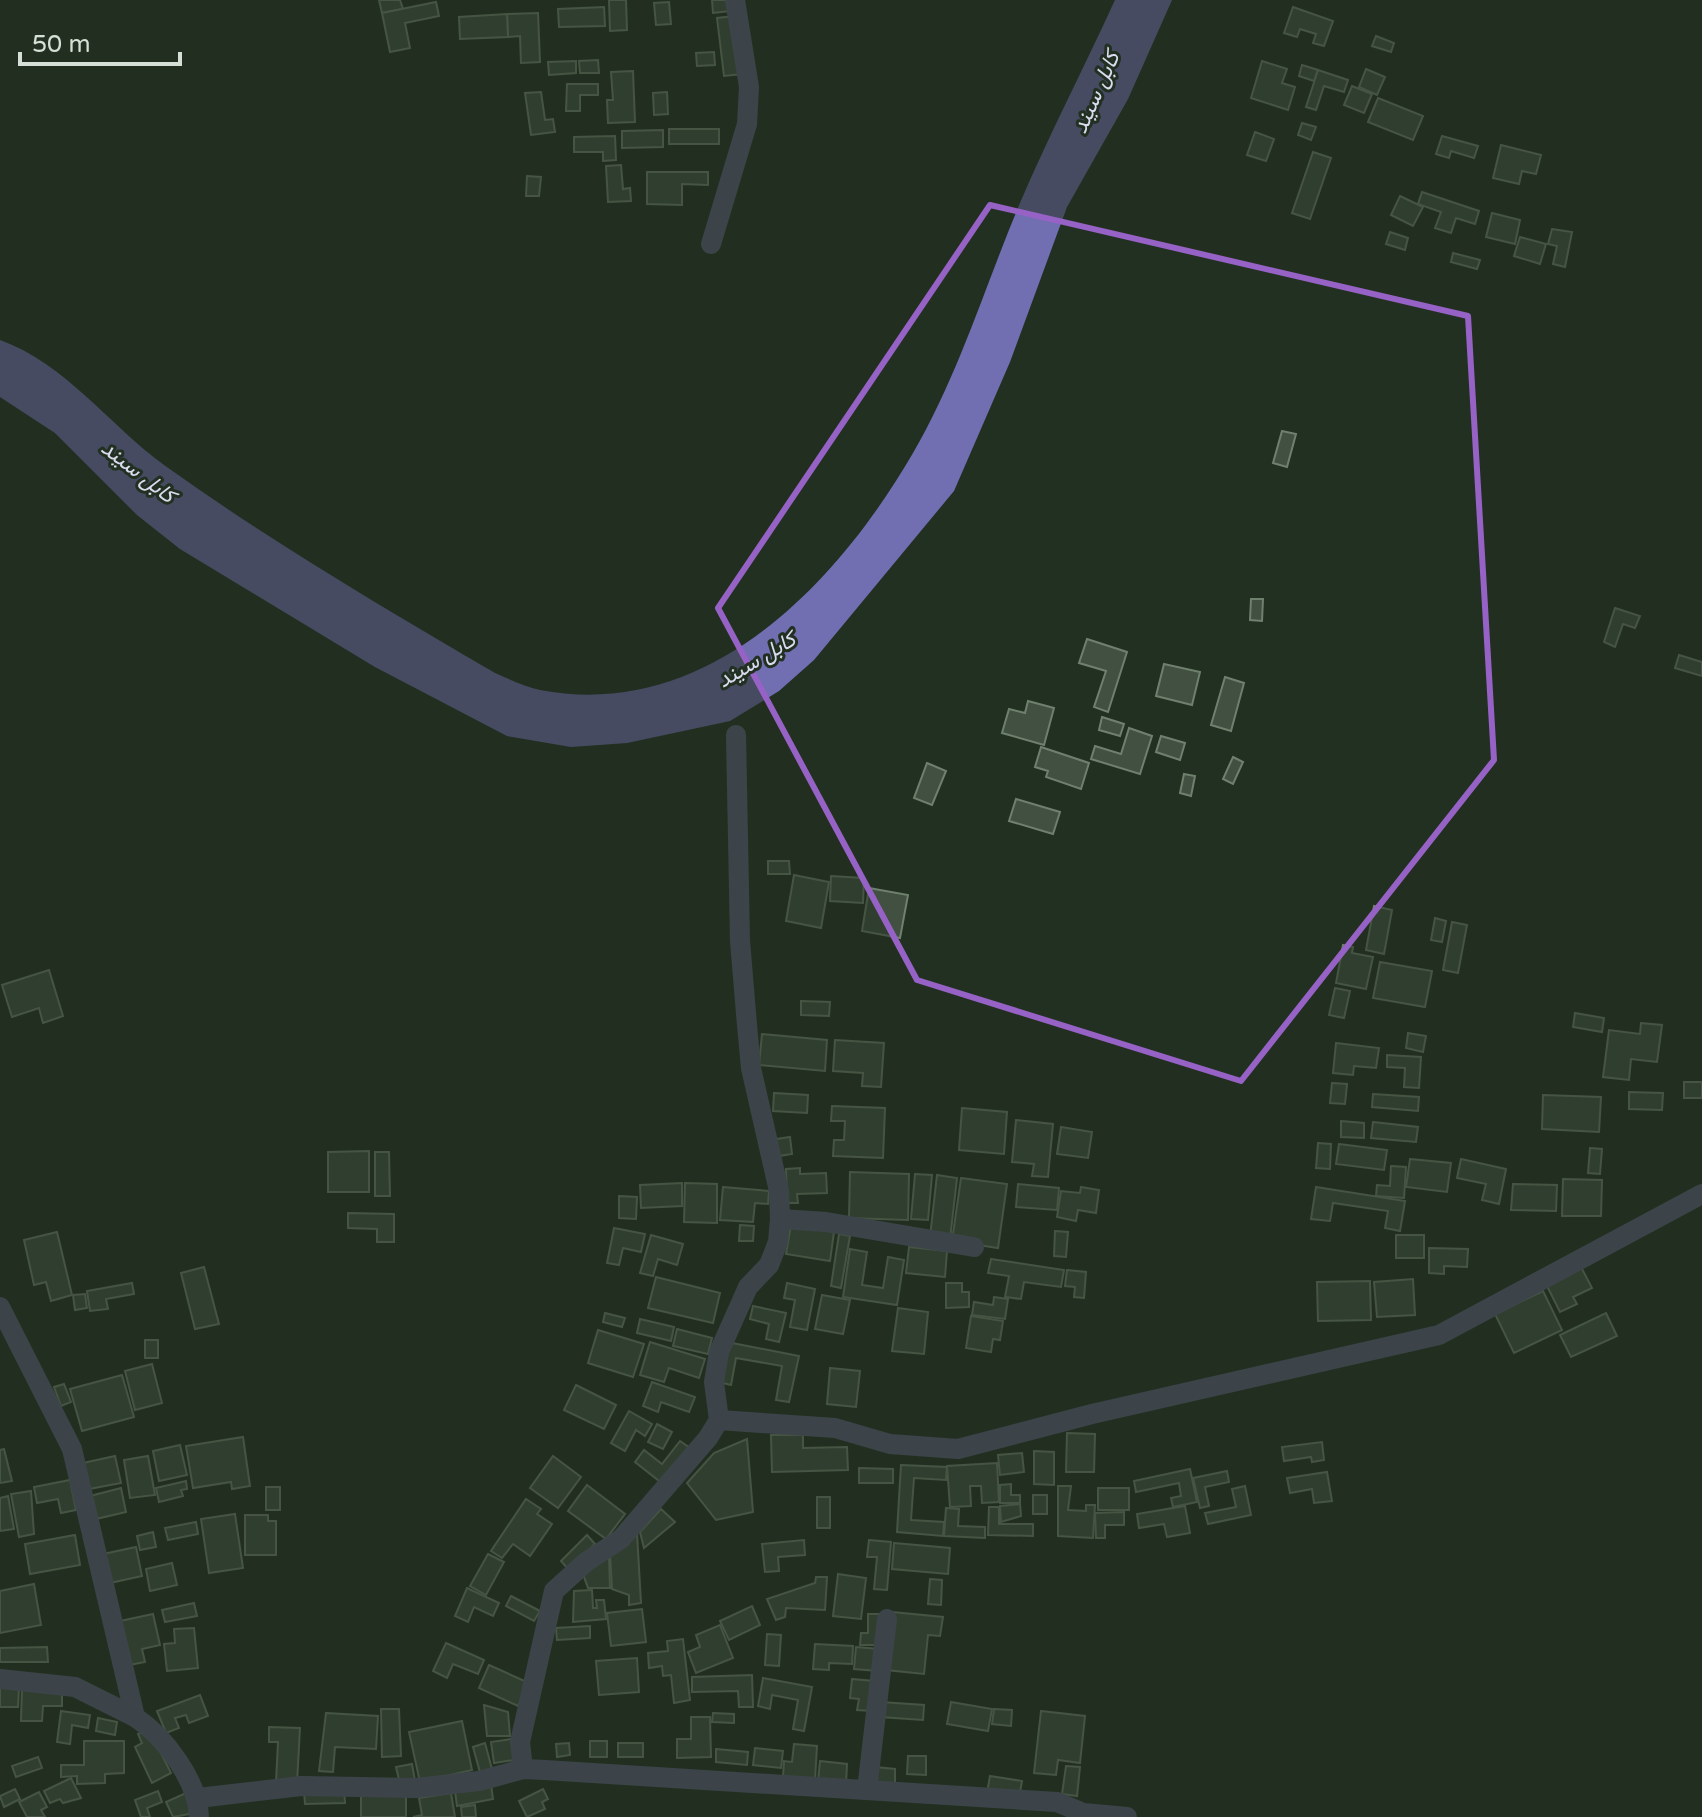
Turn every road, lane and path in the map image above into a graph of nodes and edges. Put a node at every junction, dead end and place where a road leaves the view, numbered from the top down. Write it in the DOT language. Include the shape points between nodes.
graph roads {
  1 [pos="735,0"];
  2 [pos="711,244"];
  3 [pos="736,735"];
  4 [pos="1702,1194"];
  5 [pos="780,1219"];
  6 [pos="974,1247"];
  7 [pos="1,1312"];
  8 [pos="719,1420"];
  9 [pos="887,1619"];
  10 [pos="0,1679"];
  11 [pos="135,1717"];
  12 [pos="523,1769"];
  13 [pos="867,1790"];
  14 [pos="199,1807"];
  15 [pos="1127,1817"];
  1 -- 2 [label="street" via="749,87 747,124"];
  3 -- 5 [label="street" via="740,941 751,1068 779,1191"];
  4 -- 8 [label="street" via="1439,1335 958,1449 890,1444 809,1424"];
  5 -- 6 [label="street"];
  5 -- 8 [label="street" via="769,1265 748,1287 719,1352 714,1382"];
  7 -- 11 [label="street" via="72,1449"];
  8 -- 12 [label="street" via="621,1539 554,1591 520,1742"];
  9 -- 13 [label="street"];
  10 -- 11 [label="street" via="75,1687"];
  11 -- 14 [label="street" via="156,1731"];
  12 -- 13 [label="street"];
  12 -- 14 [label="street" via="479,1781 416,1788 301,1786"];
  13 -- 15 [label="street" via="1057,1802 1083,1813"];
}
